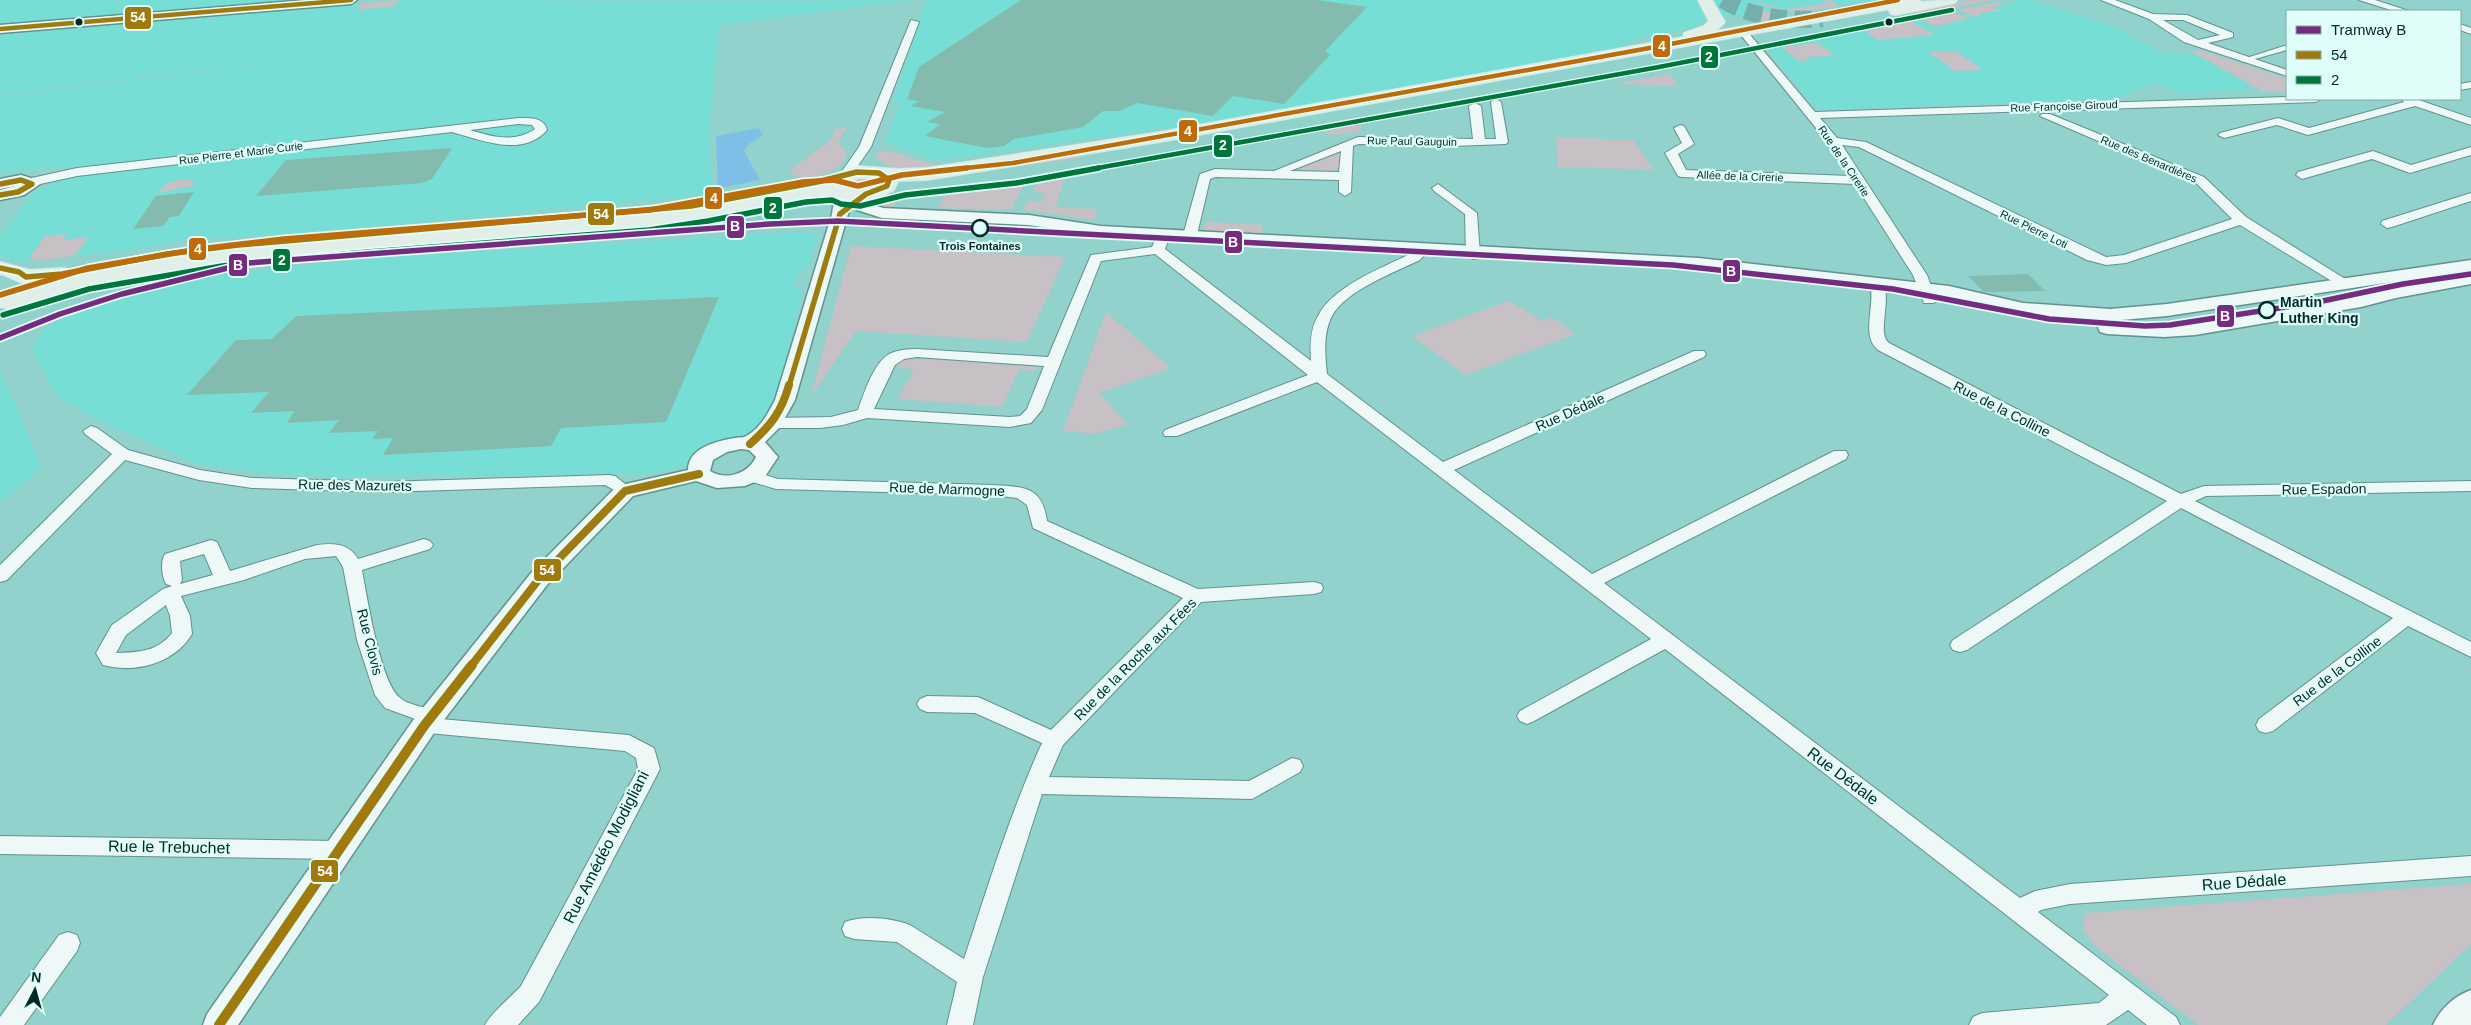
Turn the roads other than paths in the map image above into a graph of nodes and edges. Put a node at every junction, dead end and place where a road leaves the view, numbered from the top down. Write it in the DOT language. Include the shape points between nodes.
graph roads {
  1 [pos="351,0"];
  2 [pos="1705,0"];
  3 [pos="1714,0"];
  4 [pos="1913,0"];
  5 [pos="1936,0"];
  6 [pos="1950,0"];
  7 [pos="2106,0"];
  8 [pos="2136,0"];
  9 [pos="2364,0"];
  10 [pos="2118,4"];
  11 [pos="2400,10"];
  12 [pos="1840,17"];
  13 [pos="2152,17"];
  14 [pos="914,22"];
  15 [pos="0,29"];
  16 [pos="1746,36"];
  17 [pos="2197,43"];
  18 [pos="2286,48"];
  19 [pos="1643,49"];
  20 [pos="2244,60"];
  21 [pos="2286,73"];
  22 [pos="2286,100"];
  23 [pos="2410,101"];
  24 [pos="1496,102"];
  25 [pos="1475,106"];
  26 [pos="1812,116"];
  27 [pos="2046,116"];
  28 [pos="2471,122"];
  29 [pos="1680,128"];
  30 [pos="453,129"];
  31 [pos="2224,135"];
  32 [pos="1479,141"];
  33 [pos="1832,142"];
  34 [pos="1347,144"];
  35 [pos="2471,151"];
  36 [pos="861,155"];
  37 [pos="1273,174"];
  38 [pos="1345,176"];
  39 [pos="2302,176"];
  40 [pos="1857,180"];
  41 [pos="31,182"];
  42 [pos="876,182"];
  43 [pos="840,184"];
  44 [pos="1438,188"];
  45 [pos="1345,192"];
  46 [pos="1,196"];
  47 [pos="2471,197"];
  48 [pos="840,214"];
  49 [pos="2242,220"];
  50 [pos="2388,224"];
  51 [pos="1189,238"];
  52 [pos="1162,239"];
  53 [pos="1418,250"];
  54 [pos="1473,253"];
  55 [pos="2471,265"];
  56 [pos="0,268"];
  57 [pos="2471,279"];
  58 [pos="2343,282"];
  59 [pos="29,285"];
  60 [pos="1879,288"];
  61 [pos="1927,294"];
  62 [pos="4,304"];
  63 [pos="1699,354"];
  64 [pos="1054,362"];
  65 [pos="1319,376"];
  66 [pos="865,413"];
  67 [pos="772,423"];
  68 [pos="92,432"];
  69 [pos="1170,433"];
  70 [pos="750,444"];
  71 [pos="122,454"];
  72 [pos="1840,455"];
  73 [pos="1442,469"];
  74 [pos="700,474"];
  75 [pos="752,476"];
  76 [pos="2471,486"];
  77 [pos="625,491"];
  78 [pos="2179,501"];
  79 [pos="424,545"];
  80 [pos="352,567"];
  81 [pos="0,576"];
  82 [pos="231,577"];
  83 [pos="1592,582"];
  84 [pos="1314,588"];
  85 [pos="1196,596"];
  86 [pos="2407,617"];
  87 [pos="1664,641"];
  88 [pos="1960,645"];
  89 [pos="2471,650"];
  90 [pos="927,704"];
  91 [pos="1527,716"];
  92 [pos="428,721"];
  93 [pos="2266,725"];
  94 [pos="1054,740"];
  95 [pos="1292,766"];
  96 [pos="1034,785"];
  97 [pos="0,845"];
  98 [pos="337,850"];
  99 [pos="2471,866"];
  100 [pos="2022,911"];
  101 [pos="854,930"];
  102 [pos="68,943"];
  103 [pos="971,977"];
  104 [pos="2129,995"];
  105 [pos="2471,1005"];
  106 [pos="9,1025"];
  107 [pos="219,1025"];
  108 [pos="498,1025"];
  109 [pos="960,1025"];
  110 [pos="1982,1025"];
  111 [pos="2167,1025"];
  112 [pos="2449,1025"];
  1 -- 15 [label="street"];
  2 -- 19 [label="main road" via="1717,22 1709,30 1653,43"];
  3 -- 16 [label="main road"];
  4 -- 16 [label="main road"];
  5 -- 12 [label="main road"];
  6 -- 16 [label="main road" via="1769,36"];
  7 -- 10 [label="street"];
  8 -- 10 [label="street"];
  9 -- 11 [label="street"];
  10 -- 13 [label="street"];
  13 -- 17 [label="street" via="2179,36"];
  13 -- 17 [label="street" via="2184,17 2230,35"];
  14 -- 36 [label="street"];
  16 -- 19 [label="main road"];
  16 -- 26 [label="street, Rue de la Cirerie"];
  16 -- 42 [label="main road" via="1023,172 935,181"];
  17 -- 20 [label="street"];
  18 -- 20 [label="street"];
  19 -- 42 [label="main road" via="1160,137"];
  20 -- 21 [label="street"];
  22 -- 26 [label="street, Rue Françoise Giroud"];
  23 -- 28 [label="street"];
  23 -- 31 [label="street" via="2308,132 2278,121"];
  24 -- 32 [label="street, Rue Paul Gauguin" via="1502,142"];
  25 -- 32 [label="street"];
  26 -- 33 [label="street, Rue de la Cirerie"];
  27 -- 49 [label="street, Rue des Benardières" via="2200,180"];
  29 -- 40 [label="street, Allée de la Cirerie" via="1688,144 1671,153 1682,173"];
  30 -- 30 [label="street, Rue Pierre et Marie Curie" via="490,141 506,142 531,137 541,127 535,122 519,121"];
  30 -- 41 [label="street, Rue Pierre et Marie Curie" via="77,172"];
  32 -- 34 [label="street, Rue Paul Gauguin" via="1358,140"];
  33 -- 40 [label="street, Rue de la Cirerie"];
  33 -- 49 [label="street, Rue Pierre Loti" via="1862,144 2106,261 2126,259"];
  34 -- 37 [label="street, Rue Paul Gauguin"];
  34 -- 38 [label="street, Rue Paul Gauguin"];
  35 -- 39 [label="street" via="2410,169 2373,155"];
  36 -- 42 [label="street"];
  36 -- 43 [label="street"];
  37 -- 38 [label="street, Rue Paul Gauguin"];
  37 -- 51 [label="street, Rue Paul Gauguin" via="1215,173 1204,177"];
  38 -- 45 [label="street, Rue Paul Gauguin"];
  40 -- 61 [label="street, Rue de la Cirerie" via="1920,275"];
  41 -- 46 [label="street" via="24,190"];
  42 -- 43 [label="main road"];
  42 -- 48 [label="street"];
  42 -- 52 [label="street" via="862,204 868,210 1029,220"];
  43 -- 48 [label="street"];
  43 -- 59 [label="main road" via="651,220 285,249"];
  43 -- 59 [label="main road" via="691,206 238,245 168,254 62,274"];
  44 -- 54 [label="street" via="1471,213"];
  47 -- 50 [label="street"];
  48 -- 67 [label="street" via="785,400"];
  49 -- 58 [label="street, Rue des Benardières"];
  51 -- 52 [label="street"];
  51 -- 53 [label="street"];
  52 -- 64 [label="street" via="1096,258"];
  52 -- 65 [label="street, Rue Dédale"];
  53 -- 54 [label="street"];
  53 -- 65 [label="street" via="1415,257 1337,301 1326,315 1318,345"];
  54 -- 60 [label="street" via="1673,265"];
  55 -- 58 [label="street"];
  56 -- 59 [label="main road" via="20,272"];
  57 -- 61 [label="street" via="2361,302 2177,330 2057,324 1990,313"];
  58 -- 61 [label="street" via="2167,310 2110,315 2024,308 1949,290"];
  59 -- 62 [label="main road"];
  60 -- 61 [label="street"];
  60 -- 61 [label="street" via="1901,287"];
  60 -- 78 [label="street, Rue de la Colline" via="1876,335 1878,342 1890,352"];
  63 -- 73 [label="street, Rue Dédale"];
  64 -- 66 [label="street" via="902,354 891,360"];
  64 -- 66 [label="street" via="1030,417 1019,422"];
  65 -- 69 [label="street"];
  65 -- 73 [label="street, Rue Dédale"];
  66 -- 67 [label="street" via="834,422"];
  67 -- 70 [label="street"];
  68 -- 71 [label="street, Rue des Mazurets"];
  70 -- 74 [label="street" via="730,444 711,451 699,462"];
  70 -- 75 [label="street" via="759,446 767,457 760,470"];
  71 -- 77 [label="street, Rue des Mazurets" via="199,475 252,483 384,487 609,480"];
  71 -- 81 [label="street"];
  72 -- 83 [label="street"];
  73 -- 83 [label="street, Rue Dédale"];
  74 -- 75 [label="street" via="721,482"];
  74 -- 77 [label="street"];
  75 -- 85 [label="street, Rue de Marmogne" via="776,484 1018,493 1032,498 1037,505 1039,524"];
  76 -- 78 [label="street, Rue Espadon" via="2204,491"];
  77 -- 92 [label="street" via="539,579"];
  78 -- 86 [label="street, Rue de la Colline"];
  78 -- 88 [label="street"];
  79 -- 80 [label="street"];
  80 -- 82 [label="street, Rue Clovis" via="341,550 325,549"];
  80 -- 92 [label="street, Rue Clovis" via="376,675 390,702"];
  82 -- 82 [label="street" via="172,587 171,558 211,546 218,568"];
  83 -- 87 [label="street, Rue Dédale"];
  84 -- 85 [label="street, Rue de la Roche aux Fées"];
  85 -- 94 [label="street, Rue de la Roche aux Fées"];
  86 -- 89 [label="street, Rue de la Colline"];
  86 -- 93 [label="street, Rue de la Colline"];
  87 -- 91 [label="street"];
  87 -- 100 [label="street, Rue Dédale"];
  90 -- 94 [label="street" via="978,705"];
  92 -- 98 [label="street"];
  92 -- 108 [label="street, Rue Amédéo Modigliani" via="629,743 646,754 649,769 530,994 505,1022"];
  94 -- 96 [label="street, Rue de la Roche aux Fées"];
  95 -- 96 [label="street" via="1252,790"];
  96 -- 103 [label="street, Rue de la Roche aux Fées"];
  97 -- 98 [label="street, Rue le Trebuchet"];
  98 -- 107 [label="street"];
  99 -- 100 [label="street, Rue Dédale" via="2070,894 2036,901"];
  100 -- 104 [label="street, Rue Dédale"];
  101 -- 103 [label="street" via="901,932"];
  102 -- 106 [label="street"];
  103 -- 109 [label="street, Rue de la Roche aux Fées"];
  104 -- 110 [label="street" via="2104,1014"];
  104 -- 111 [label="street, Rue Dédale"];
  105 -- 112 [label="street"];
}
